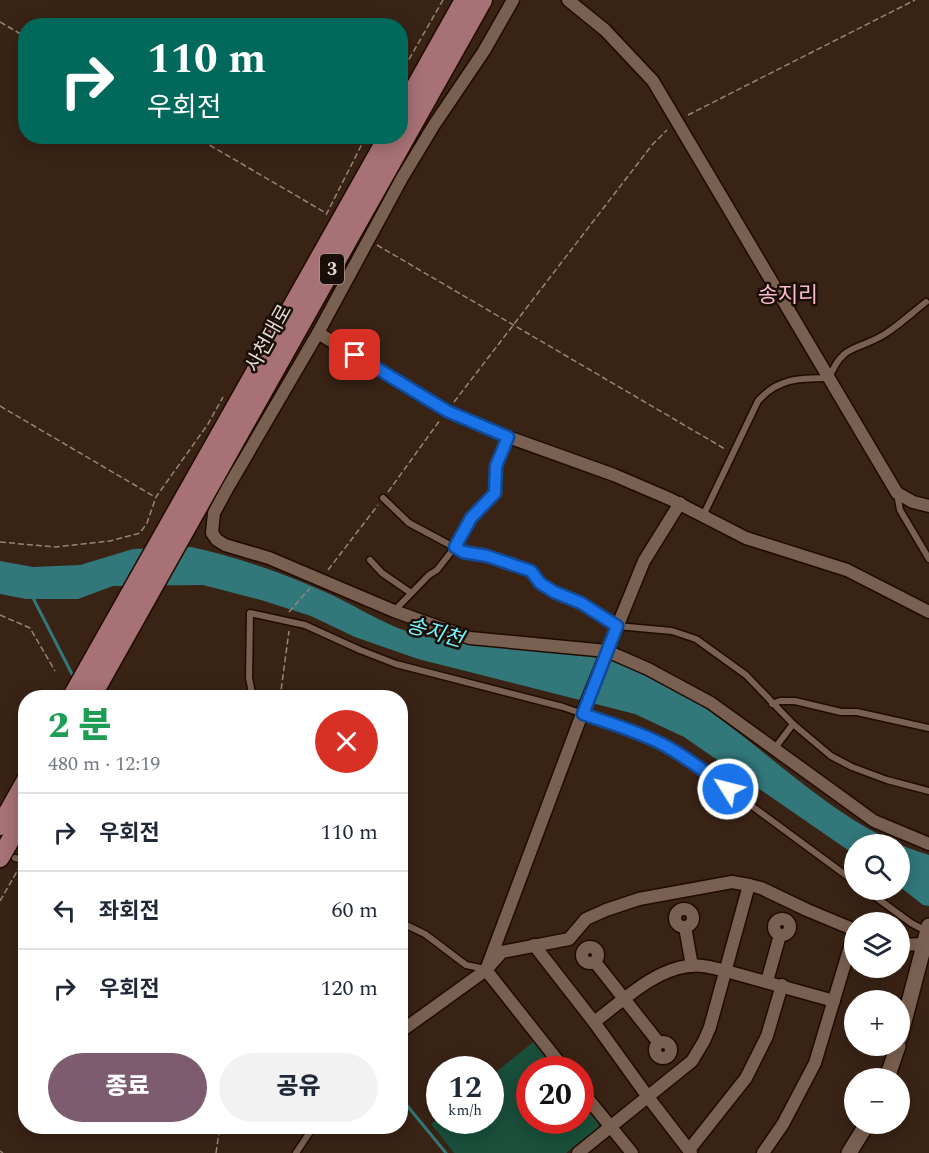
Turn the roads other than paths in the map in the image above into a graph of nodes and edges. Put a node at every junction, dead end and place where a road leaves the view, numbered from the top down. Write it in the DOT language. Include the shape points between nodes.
graph roads {
  1 [pos="463,0"];
  2 [pos="483,0"];
  3 [pos="492,0"];
  4 [pos="513,0"];
  5 [pos="568,0"];
  6 [pos="458,28"];
  7 [pos="408,102"];
  8 [pos="408,117"];
  9 [pos="384,144"];
  10 [pos="393,144"];
  11 [pos="926,303"];
  12 [pos="318,333"];
  13 [pos="829,378"];
  14 [pos="508,437"];
  15 [pos="897,493"];
  16 [pos="383,498"];
  17 [pos="680,503"];
  18 [pos="929,506"];
  19 [pos="703,516"];
  20 [pos="173,536"];
  21 [pos="455,547"];
  22 [pos="929,559"];
  23 [pos="370,560"];
  24 [pos="411,593"];
  25 [pos="132,608"];
  26 [pos="394,611"];
  27 [pos="929,612"];
  28 [pos="617,626"];
  29 [pos="606,654"];
  30 [pos="76,690"];
  31 [pos="95,690"];
  32 [pos="251,690"];
  33 [pos="772,704"];
  34 [pos="584,710"];
  35 [pos="793,724"];
  36 [pos="929,728"];
  37 [pos="775,748"];
  38 [pos="929,791"];
  39 [pos="18,794"];
  40 [pos="0,826"];
  41 [pos="18,832"];
  42 [pos="929,844"];
  43 [pos="7,858"];
  44 [pos="844,874"];
  45 [pos="749,885"];
  46 [pos="880,900"];
  47 [pos="844,925"];
  48 [pos="408,926"];
  49 [pos="685,927"];
  50 [pos="780,935"];
  51 [pos="928,936"];
  52 [pos="910,942"];
  53 [pos="534,945"];
  54 [pos="595,962"];
  55 [pos="692,966"];
  56 [pos="844,967"];
  57 [pos="486,970"];
  58 [pos="726,971"];
  59 [pos="767,981"];
  60 [pos="782,985"];
  61 [pos="626,999"];
  62 [pos="834,1001"];
  63 [pos="910,1001"];
  64 [pos="594,1022"];
  65 [pos="408,1026"];
  66 [pos="658,1043"];
  67 [pos="554,1056"];
  68 [pos="648,1097"];
  69 [pos="594,1106"];
  70 [pos="611,1127"];
  71 [pos="309,1134"];
  72 [pos="861,1134"];
  73 [pos="690,1151"];
  74 [pos="297,1153"];
  75 [pos="578,1153"];
  76 [pos="632,1153"];
  77 [pos="763,1153"];
  78 [pos="849,1153"];
  1 -- 6 [label="main road"];
  2 -- 6 [label="main road, 사천대로 / 3"];
  3 -- 6 [label="main road"];
  4 -- 12 [label="street" via="402,178"];
  5 -- 13 [label="street" via="605,30 652,81"];
  6 -- 7 [label="main road, 사천대로 / 3"];
  6 -- 8 [label="main road, 사천대로 / 3"];
  9 -- 20 [label="main road, 사천대로 / 3"];
  10 -- 20 [label="main road, 사천대로 / 3"];
  11 -- 13 [label="lane" via="887,333 842,355"];
  12 -- 14 [label="street" via="447,411"];
  12 -- 26 [label="street" via="214,513 212,533 225,545 269,558"];
  13 -- 15 [label="street"];
  13 -- 19 [label="lane" via="804,378 767,390 758,401"];
  14 -- 17 [label="street"];
  14 -- 21 [label="lane" via="496,466 495,493 471,518"];
  15 -- 18 [label="street"];
  15 -- 22 [label="lane" via="900,510"];
  16 -- 21 [label="lane" via="409,523"];
  17 -- 19 [label="street"];
  17 -- 28 [label="street" via="644,561"];
  19 -- 27 [label="street" via="746,538 847,570"];
  20 -- 25 [label="main road, 사천대로 / 3"];
  21 -- 24 [label="lane"];
  21 -- 28 [label="lane" via="531,571 554,592 581,603"];
  23 -- 24 [label="lane"];
  24 -- 26 [label="lane"];
  25 -- 30 [label="main road, 사천대로 / 3"];
  25 -- 31 [label="main road, 사천대로 / 3"];
  26 -- 29 [label="street" via="470,638"];
  28 -- 29 [label="street"];
  28 -- 33 [label="lane" via="672,631 706,644 746,675"];
  29 -- 34 [label="street"];
  29 -- 37 [label="street" via="680,685"];
  32 -- 34 [label="lane" via="250,613 288,617 396,664"];
  33 -- 35 [label="lane"];
  33 -- 36 [label="lane" via="795,701"];
  34 -- 44 [label="lane" via="662,744 692,762"];
  34 -- 57 [label="street"];
  35 -- 37 [label="lane"];
  35 -- 38 [label="lane" via="839,761"];
  37 -- 42 [label="street" via="866,816"];
  39 -- 40 [label="main road"];
  41 -- 43 [label="main road"];
  45 -- 47 [label="street"];
  45 -- 53 [label="street" via="732,882 639,899 586,919 569,939"];
  45 -- 58 [label="street"];
  46 -- 51 [label="lane"];
  48 -- 57 [label="lane" via="466,965"];
  49 -- 55 [label="street"];
  50 -- 59 [label="street"];
  51 -- 52 [label="street"];
  51 -- 63 [label="street"];
  53 -- 57 [label="street" via="502,952"];
  53 -- 64 [label="street"];
  54 -- 61 [label="street"];
  55 -- 58 [label="street"];
  55 -- 61 [label="street" via="646,982"];
  56 -- 62 [label="street"];
  57 -- 65 [label="street"];
  57 -- 67 [label="street"];
  58 -- 59 [label="street"];
  58 -- 68 [label="street" via="704,1041 692,1061"];
  59 -- 60 [label="street"];
  60 -- 62 [label="street"];
  60 -- 73 [label="street" via="767,1036 746,1078"];
  61 -- 64 [label="street"];
  61 -- 66 [label="street"];
  62 -- 77 [label="street" via="810,1074"];
  64 -- 68 [label="street"];
  68 -- 70 [label="street"];
  68 -- 73 [label="street"];
  69 -- 70 [label="street"];
  70 -- 75 [label="street"];
  70 -- 76 [label="street"];
  71 -- 74 [label="lane"];
  72 -- 78 [label="street"];
}
